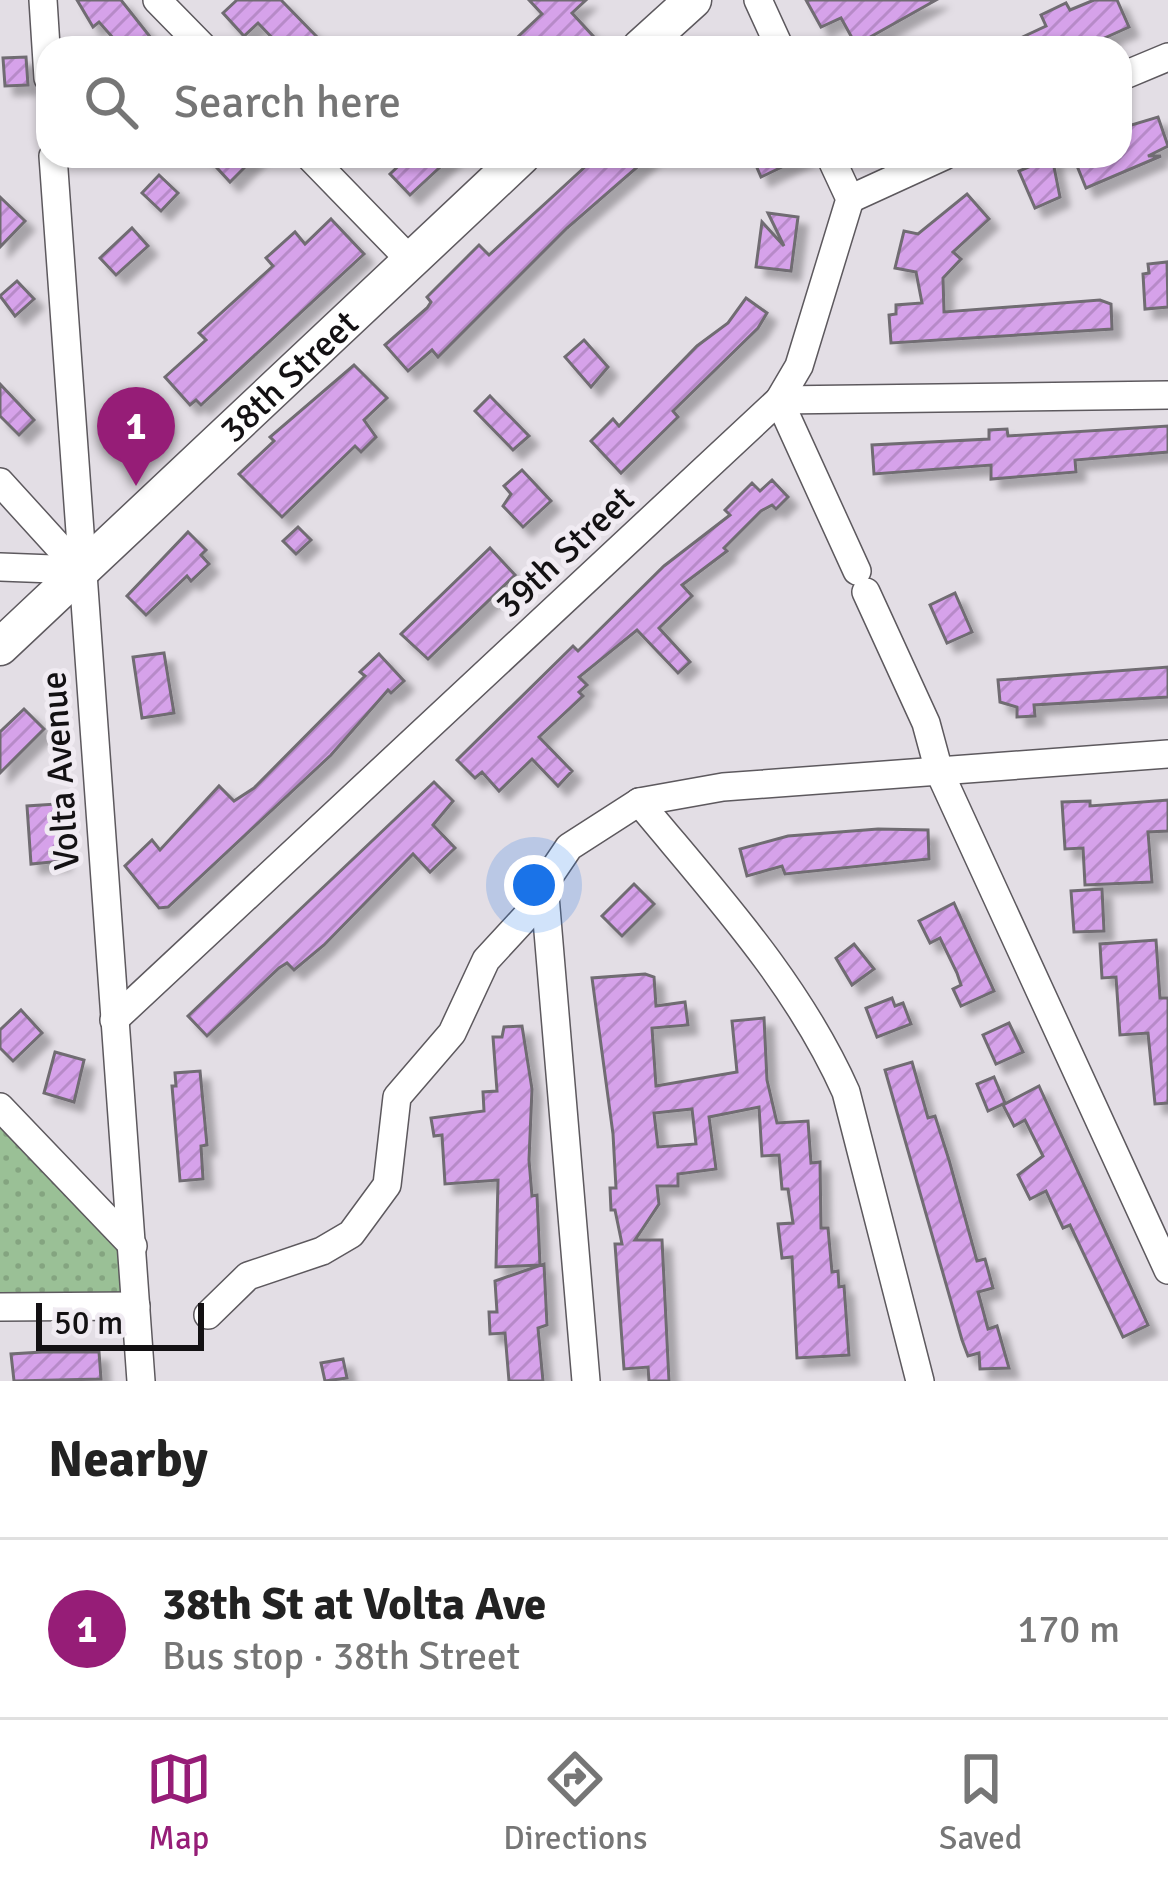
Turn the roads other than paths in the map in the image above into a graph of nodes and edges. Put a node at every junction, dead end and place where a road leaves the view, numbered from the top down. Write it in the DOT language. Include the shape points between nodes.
graph roads {
  1 [pos="43,0"];
  2 [pos="158,0"];
  3 [pos="692,0"];
  4 [pos="758,0"];
  5 [pos="45,36"];
  6 [pos="192,36"];
  7 [pos="653,36"];
  8 [pos="774,36"];
  9 [pos="1168,57"];
  10 [pos="1132,72"];
  11 [pos="54,168"];
  12 [pos="321,168"];
  13 [pos="509,168"];
  14 [pos="836,168"];
  15 [pos="918,168"];
  16 [pos="850,199"];
  17 [pos="409,259"];
  18 [pos="1168,395"];
  19 [pos="779,400"];
  20 [pos="0,482"];
  21 [pos="0,567"];
  22 [pos="80,570"];
  23 [pos="0,646"];
  24 [pos="1168,754"];
  25 [pos="939,771"];
  26 [pos="639,802"];
  27 [pos="544,890"];
  28 [pos="114,1020"];
  29 [pos="0,1108"];
  30 [pos="133,1246"];
  31 [pos="1168,1270"];
  32 [pos="0,1306"];
  33 [pos="136,1306"];
  34 [pos="208,1315"];
  35 [pos="140,1381"];
  36 [pos="586,1381"];
  37 [pos="920,1381"];
  1 -- 5 [label="street"];
  2 -- 6 [label="street"];
  3 -- 7 [label="main road"];
  4 -- 8 [label="street"];
  9 -- 10 [label="street"];
  11 -- 22 [label="street, Volta Avenue"];
  12 -- 17 [label="street"];
  13 -- 17 [label="main road, 38th Street"];
  14 -- 16 [label="street"];
  15 -- 16 [label="street"];
  16 -- 19 [label="street" via="799,365"];
  17 -- 22 [label="main road, 38th Street"];
  18 -- 19 [label="street"];
  19 -- 25 [label="street" via="926,723"];
  19 -- 28 [label="street, 39th Street"];
  20 -- 22 [label="street"];
  21 -- 22 [label="street"];
  22 -- 23 [label="main road, 38th Street"];
  22 -- 28 [label="street, Volta Avenue"];
  24 -- 25 [label="street"];
  25 -- 26 [label="street" via="723,787"];
  25 -- 31 [label="street"];
  26 -- 27 [label="street" via="569,847"];
  26 -- 37 [label="street" via="769,959 828,1053 846,1092"];
  27 -- 34 [label="street" via="486,960 452,1033 398,1097 387,1185 351,1234 248,1276"];
  27 -- 36 [label="street"];
  28 -- 30 [label="street, Volta Avenue"];
  29 -- 30 [label="street"];
  30 -- 33 [label="street, Volta Avenue"];
  32 -- 33 [label="street"];
  33 -- 35 [label="street, Volta Avenue"];
}
